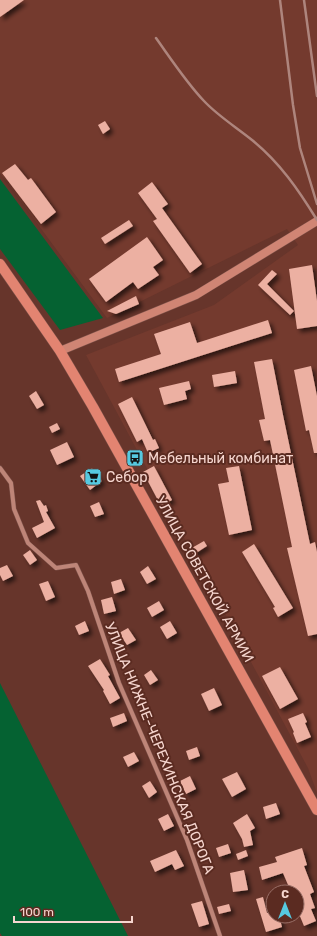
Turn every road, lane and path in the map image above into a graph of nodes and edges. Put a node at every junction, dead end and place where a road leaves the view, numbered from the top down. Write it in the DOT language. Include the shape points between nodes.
graph roads {
  1 [pos="317,221"];
  2 [pos="0,264"];
  3 [pos="60,351"];
  4 [pos="0,468"];
  5 [pos="317,810"];
  6 [pos="220,936"];
  1 -- 3 [label="street" via="196,295"];
  2 -- 3 [label="main road, УЛИЦА СОВЕТСКОЙ АРМИИ"];
  3 -- 5 [label="main road, УЛИЦА СОВЕТСКОЙ АРМИИ" via="128,468"];
  4 -- 6 [label="street, УЛИЦА НИЖНЕ-ЧЕРЕХИНСКАЯ ДОРОГА" via="12,483 14,509 28,543 56,568 76,565 119,683 187,840"];
}
